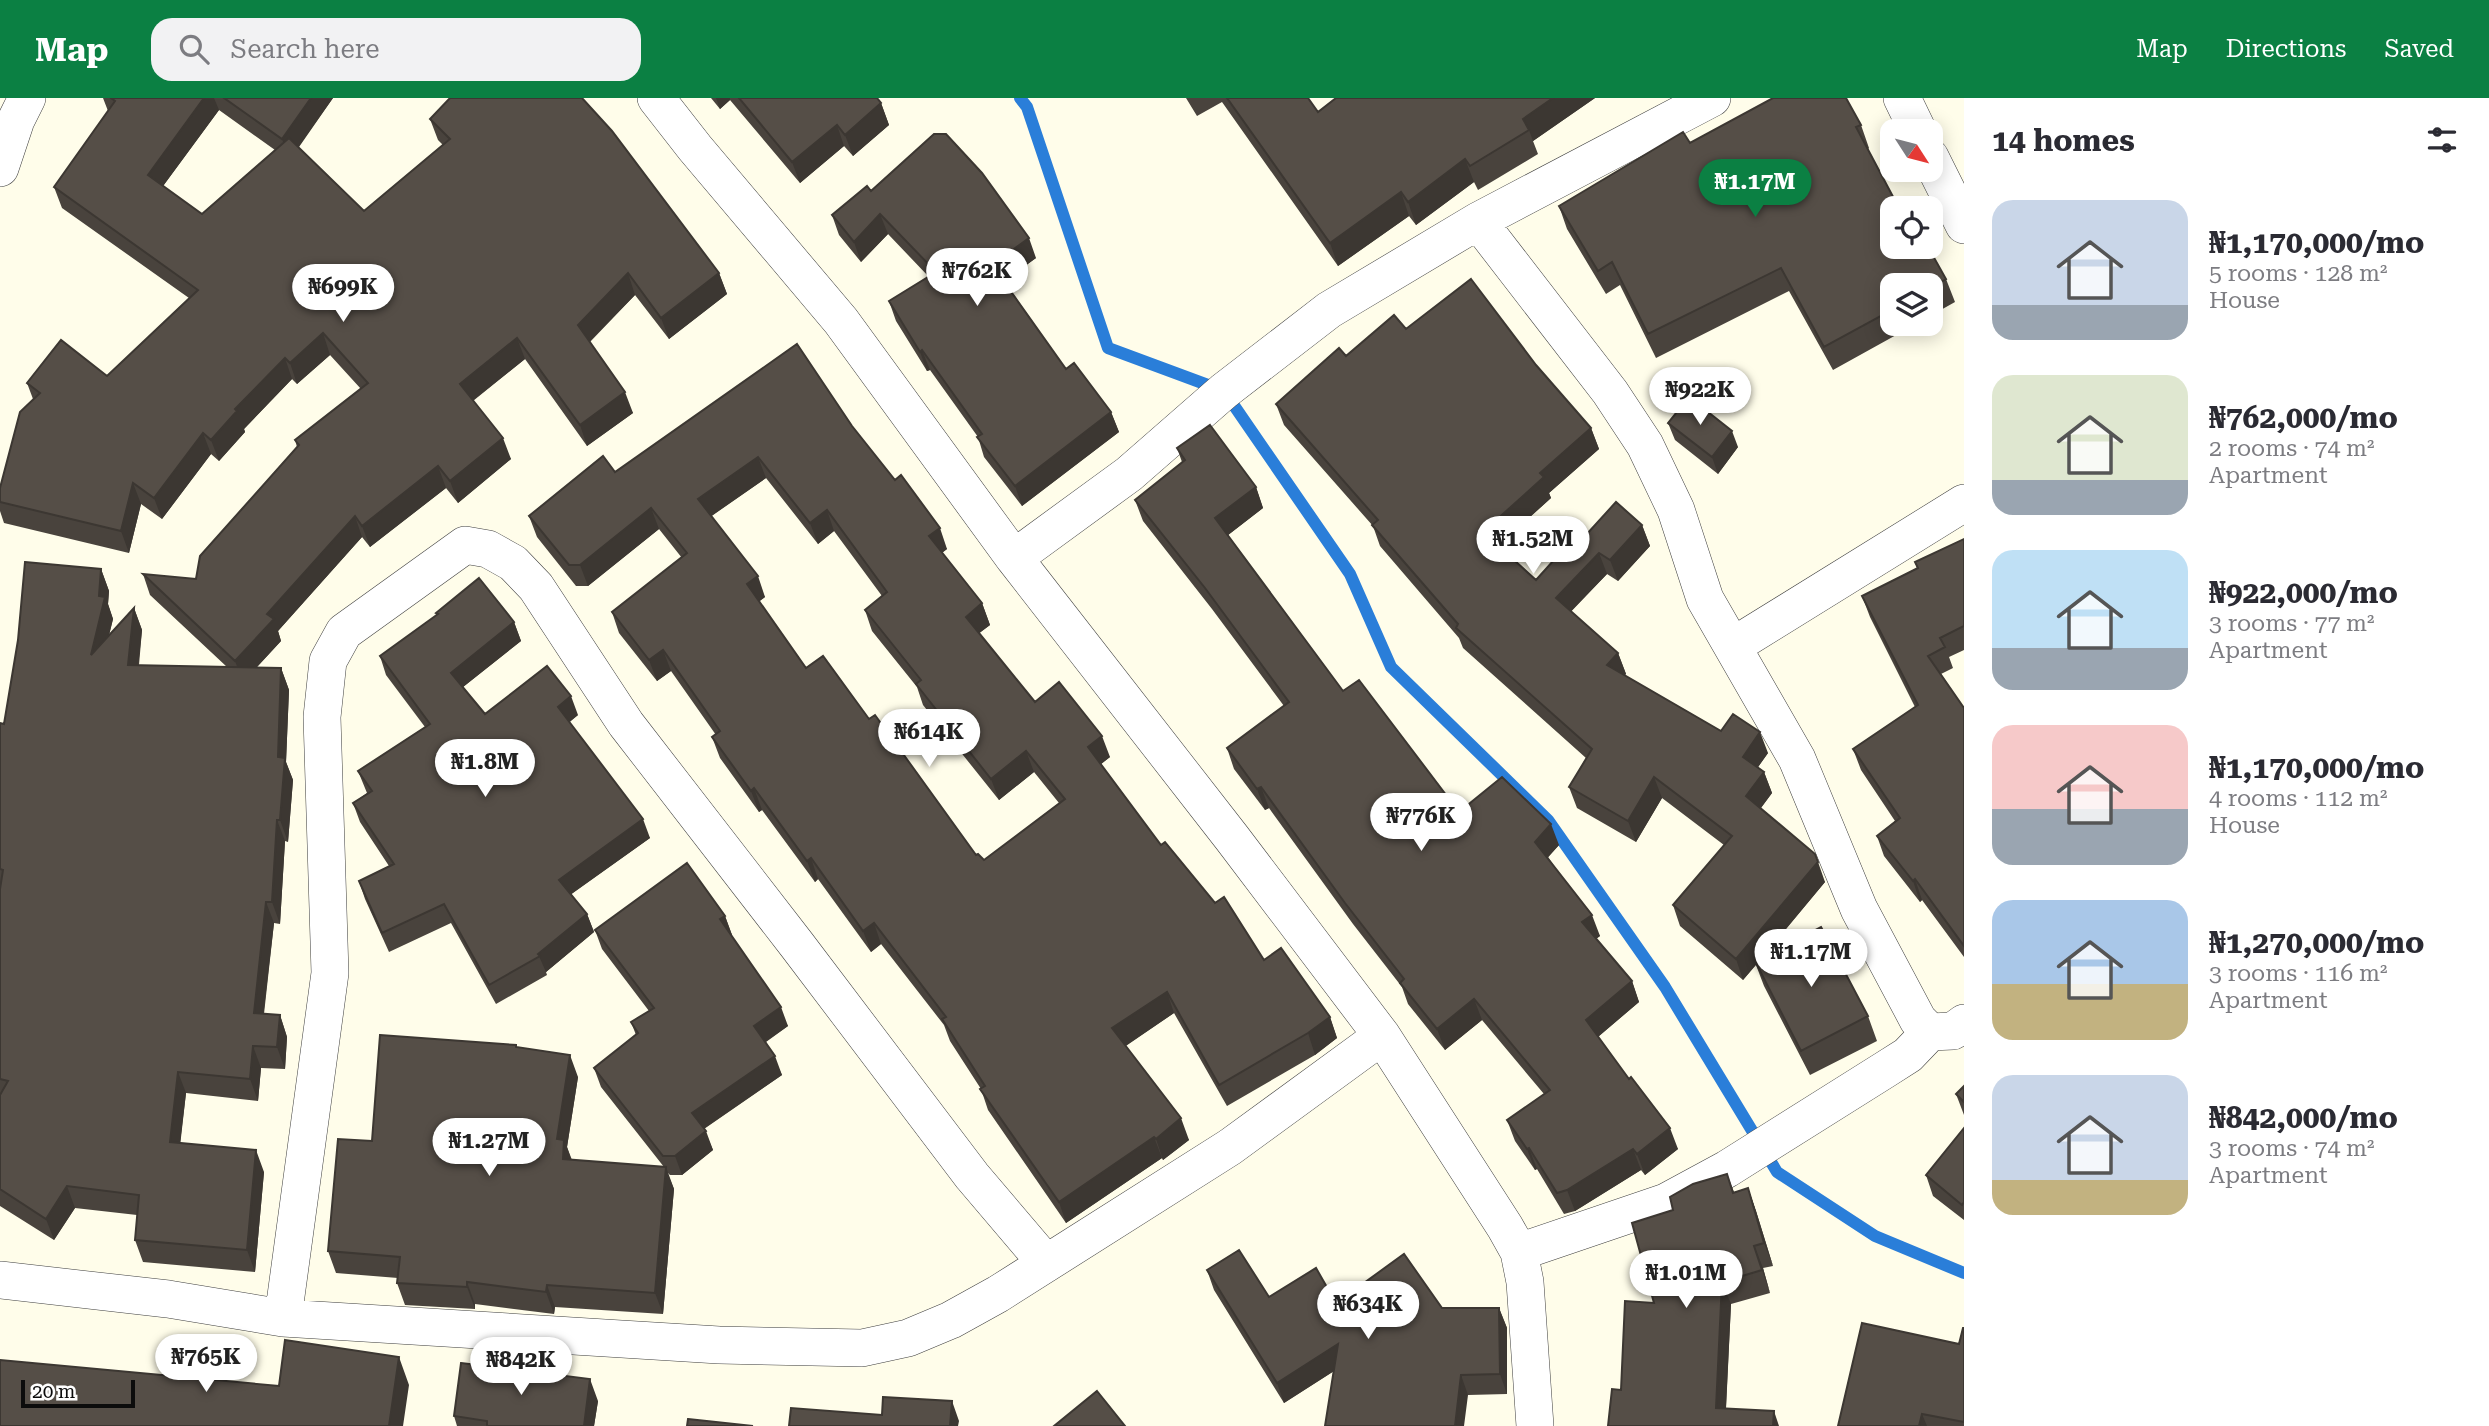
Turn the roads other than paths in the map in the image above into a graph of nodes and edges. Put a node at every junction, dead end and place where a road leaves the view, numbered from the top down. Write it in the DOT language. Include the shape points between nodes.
graph roads {
  1 [pos="27,98"];
  2 [pos="656,98"];
  3 [pos="1712,98"];
  4 [pos="1902,98"];
  5 [pos="1912,119"];
  6 [pos="0,168"];
  7 [pos="1942,182"];
  8 [pos="1478,222"];
  9 [pos="1964,225"];
  10 [pos="1964,503"];
  11 [pos="1014,558"];
  12 [pos="1733,646"];
  13 [pos="1947,1028"];
  14 [pos="1382,1036"];
  15 [pos="1519,1252"];
  16 [pos="1046,1263"];
  17 [pos="0,1280"];
  18 [pos="284,1318"];
  19 [pos="1535,1426"];
  1 -- 6 [label="street"];
  2 -- 11 [label="street" via="841,321"];
  3 -- 8 [label="street"];
  4 -- 5 [label="street"];
  7 -- 9 [label="street"];
  8 -- 11 [label="street" via="1329,310 1205,407 1129,474"];
  8 -- 12 [label="street" via="1645,445 1676,510 1705,599"];
  10 -- 12 [label="street"];
  11 -- 14 [label="street"];
  12 -- 13 [label="street" via="1797,759 1859,909 1918,1020"];
  13 -- 15 [label="street" via="1727,1169 1666,1202"];
  14 -- 15 [label="street"];
  14 -- 16 [label="street" via="1230,1147"];
  15 -- 19 [label="street" via="1529,1318"];
  16 -- 18 [label="street" via="951,1320 908,1338 862,1348 719,1345"];
  16 -- 18 [label="street" via="972,1177 626,724 536,587 513,563 488,549 465,545 344,632 328,661 322,717 330,974"];
  17 -- 18 [label="street"];
}
